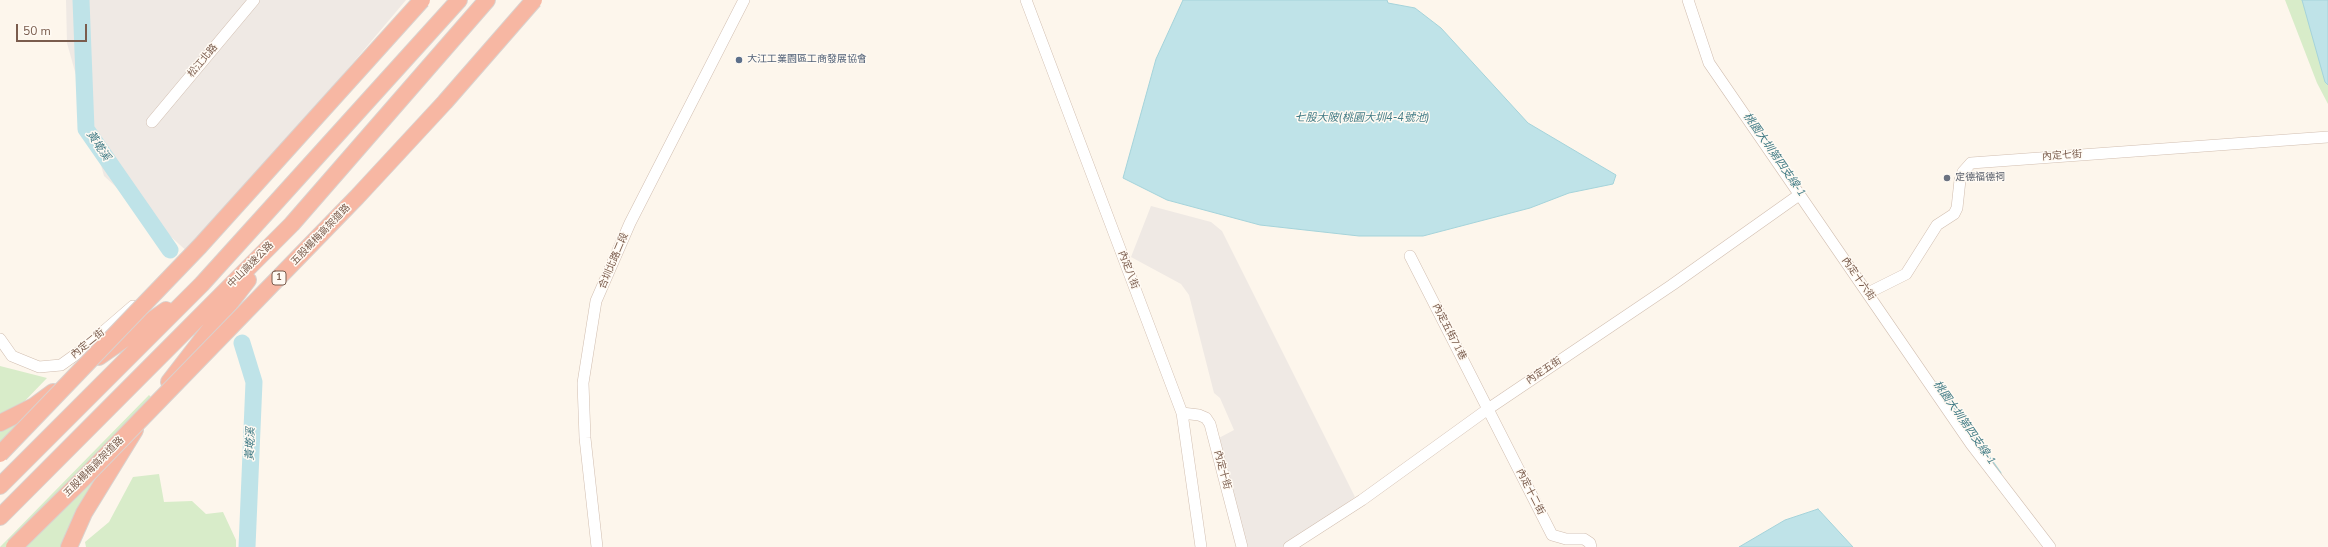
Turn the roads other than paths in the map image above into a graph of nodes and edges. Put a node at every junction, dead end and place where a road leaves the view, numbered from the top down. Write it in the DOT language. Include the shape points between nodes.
graph roads {
  1 [pos="254,0"];
  2 [pos="422,0"];
  3 [pos="427,0"];
  4 [pos="459,0"];
  5 [pos="487,0"];
  6 [pos="534,0"];
  7 [pos="744,0"];
  8 [pos="1026,0"];
  9 [pos="1688,0"];
  10 [pos="152,122"];
  11 [pos="2328,137"];
  12 [pos="1799,195"];
  13 [pos="292,224"];
  14 [pos="1410,256"];
  15 [pos="202,284"];
  16 [pos="1868,293"];
  17 [pos="0,339"];
  18 [pos="1488,409"];
  19 [pos="1182,413"];
  20 [pos="0,423"];
  21 [pos="0,454"];
  22 [pos="0,486"];
  23 [pos="0,517"];
  24 [pos="14,547"];
  25 [pos="69,547"];
  26 [pos="597,547"];
  27 [pos="1201,547"];
  28 [pos="1242,547"];
  29 [pos="1289,547"];
  30 [pos="1591,547"];
  31 [pos="2050,547"];
  1 -- 10 [label="street, 松江北路"];
  2 -- 21 [label="highway, bridge" via="200,246"];
  3 -- 17 [label="street, 內定二街" via="252,198 169,275 82,350 61,365 39,367 12,356"];
  4 -- 15 [label="highway"];
  5 -- 13 [label="highway, 中山高速公路"];
  6 -- 24 [label="highway, 五股楊梅高架道路 / 1, bridge" via="357,197"];
  7 -- 26 [label="street, 合圳北路二段" via="630,223 596,301 583,383 585,438"];
  8 -- 19 [label="street, 內定八街"];
  9 -- 12 [label="street, 內定十六街" via="1707,58"];
  11 -- 16 [label="street, 內定七街" via="1971,163 1960,180 1954,214 1937,225 1906,274"];
  12 -- 16 [label="street, 內定十六街"];
  12 -- 18 [label="street, 內定五街" via="1672,286"];
  13 -- 23 [label="highway, 中山高速公路"];
  13 -- 25 [label="highway" via="148,409 84,513"];
  14 -- 18 [label="street, 內定五街71巷"];
  15 -- 20 [label="highway" via="34,406"];
  15 -- 22 [label="highway"];
  16 -- 31 [label="street, 內定十六街" via="1971,444"];
  18 -- 29 [label="street, 內定五街" via="1362,500"];
  18 -- 30 [label="street, 內定十二街" via="1552,536 1584,539"];
  19 -- 27 [label="street, 內定八街"];
  19 -- 28 [label="street, 內定十街" via="1199,415 1206,418 1210,424"];
}
